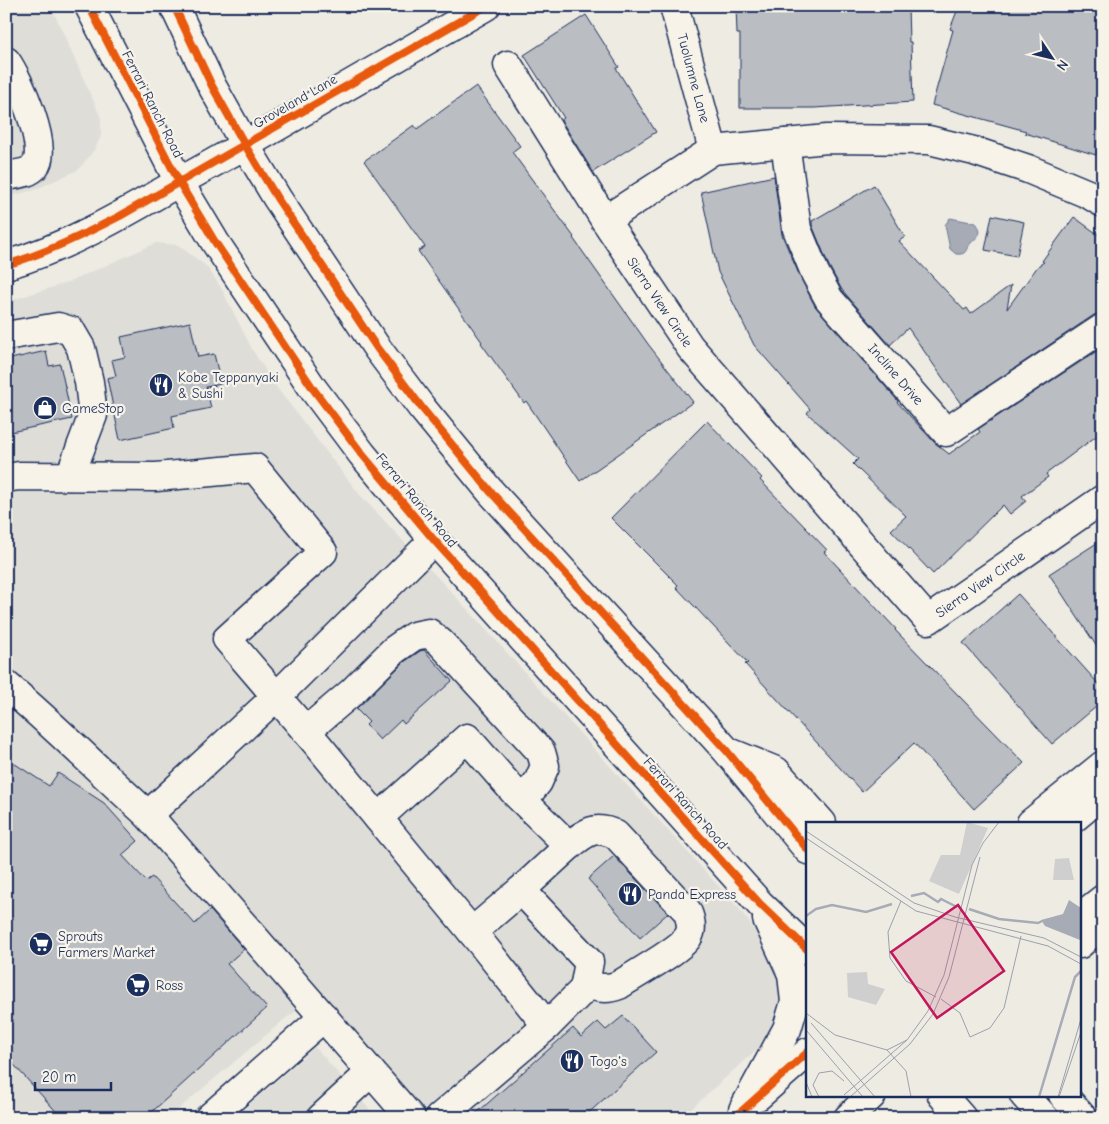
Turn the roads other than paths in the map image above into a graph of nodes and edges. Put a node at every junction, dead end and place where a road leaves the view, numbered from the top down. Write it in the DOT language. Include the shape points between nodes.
graph roads {
  1 [pos="89,6"];
  2 [pos="174,6"];
  3 [pos="486,6"];
  4 [pos="674,6"];
  5 [pos="6,62"];
  6 [pos="508,65"];
  7 [pos="785,143"];
  8 [pos="244,145"];
  9 [pos="713,150"];
  10 [pos="6,176"];
  11 [pos="179,182"];
  12 [pos="1103,203"];
  13 [pos="605,220"];
  14 [pos="6,265"];
  15 [pos="1103,328"];
  16 [pos="6,336"];
  17 [pos="70,476"];
  18 [pos="6,478"];
  19 [pos="1103,499"];
  20 [pos="434,540"];
  21 [pos="6,685"];
  22 [pos="277,696"];
  23 [pos="306,731"];
  24 [pos="726,750"];
  25 [pos="1103,765"];
  26 [pos="1103,794"];
  27 [pos="522,800"];
  28 [pos="148,815"];
  29 [pos="378,818"];
  30 [pos="821,822"];
  31 [pos="1031,822"];
  32 [pos="1069,822"];
  33 [pos="569,846"];
  34 [pos="806,848"];
  35 [pos="521,890"];
  36 [pos="1103,899"];
  37 [pos="760,904"];
  38 [pos="1082,915"];
  39 [pos="1103,922"];
  40 [pos="472,932"];
  41 [pos="1082,942"];
  42 [pos="806,948"];
  43 [pos="585,984"];
  44 [pos="324,1017"];
  45 [pos="547,1026"];
  46 [pos="806,1054"];
  47 [pos="371,1072"];
  48 [pos="871,1096"];
  49 [pos="943,1096"];
  50 [pos="1025,1096"];
  51 [pos="1064,1096"];
  52 [pos="738,1114"];
  53 [pos="210,1118"];
  54 [pos="321,1118"];
  55 [pos="411,1118"];
  56 [pos="439,1118"];
  57 [pos="848,1118"];
  58 [pos="962,1118"];
  59 [pos="1045,1118"];
  60 [pos="1083,1118"];
  1 -- 11 [label="main road, Ferrari Ranch Road"];
  2 -- 8 [label="main road"];
  3 -- 8 [label="main road, Groveland Lane"];
  4 -- 9 [label="main road, Tuolumne Lane"];
  5 -- 10 [label="main road" via="29,110 40,154 35,166"];
  6 -- 13 [label="main road"];
  7 -- 9 [label="main road"];
  7 -- 12 [label="main road" via="827,139 929,140 1028,169"];
  7 -- 15 [label="main road, Incline Drive" via="797,229 829,299 946,432"];
  8 -- 11 [label="main road, Groveland Lane"];
  8 -- 24 [label="main road" via="333,283 422,408 490,491"];
  9 -- 13 [label="main road"];
  11 -- 14 [label="main road, Groveland Lane" via="74,240"];
  11 -- 20 [label="main road, Ferrari Ranch Road" via="314,390"];
  13 -- 19 [label="main road, Sierra View Circle" via="690,348 928,620"];
  16 -- 17 [label="main road" via="58,327 71,331 81,348 93,415"];
  17 -- 18 [label="main road"];
  17 -- 22 [label="main road" via="156,477 255,468 323,552 226,639"];
  20 -- 22 [label="main road"];
  20 -- 37 [label="main road, Ferrari Ranch Road"];
  21 -- 28 [label="main road"];
  22 -- 23 [label="main road"];
  22 -- 28 [label="main road"];
  23 -- 27 [label="main road" via="394,650 414,636 429,633 442,643 541,752 545,766 538,782"];
  23 -- 29 [label="main road"];
  24 -- 30 [label="main road" via="776,771"];
  24 -- 34 [label="main road"];
  25 -- 31 [label="main road"];
  26 -- 32 [label="main road"];
  27 -- 29 [label="main road" via="467,738"];
  27 -- 33 [label="main road"];
  28 -- 44 [label="main road"];
  29 -- 40 [label="main road"];
  33 -- 35 [label="main road"];
  33 -- 43 [label="main road" via="590,831 605,831 616,836 691,919 690,933 682,944 619,984 610,989"];
  35 -- 40 [label="main road"];
  35 -- 43 [label="main road" via="589,962"];
  36 -- 38 [label="main road"];
  37 -- 42 [label="main road, Ferrari Ranch Road"];
  37 -- 52 [label="main road" via="792,974 794,1002 787,1029"];
  39 -- 41 [label="main road"];
  40 -- 45 [label="main road"];
  43 -- 45 [label="main road" via="584,989"];
  44 -- 47 [label="main road"];
  44 -- 53 [label="main road"];
  45 -- 56 [label="main road"];
  46 -- 52 [label="main road"];
  47 -- 54 [label="main road"];
  47 -- 55 [label="main road"];
  48 -- 57 [label="main road"];
  49 -- 58 [label="main road"];
  50 -- 59 [label="main road"];
  51 -- 60 [label="main road"];
}
